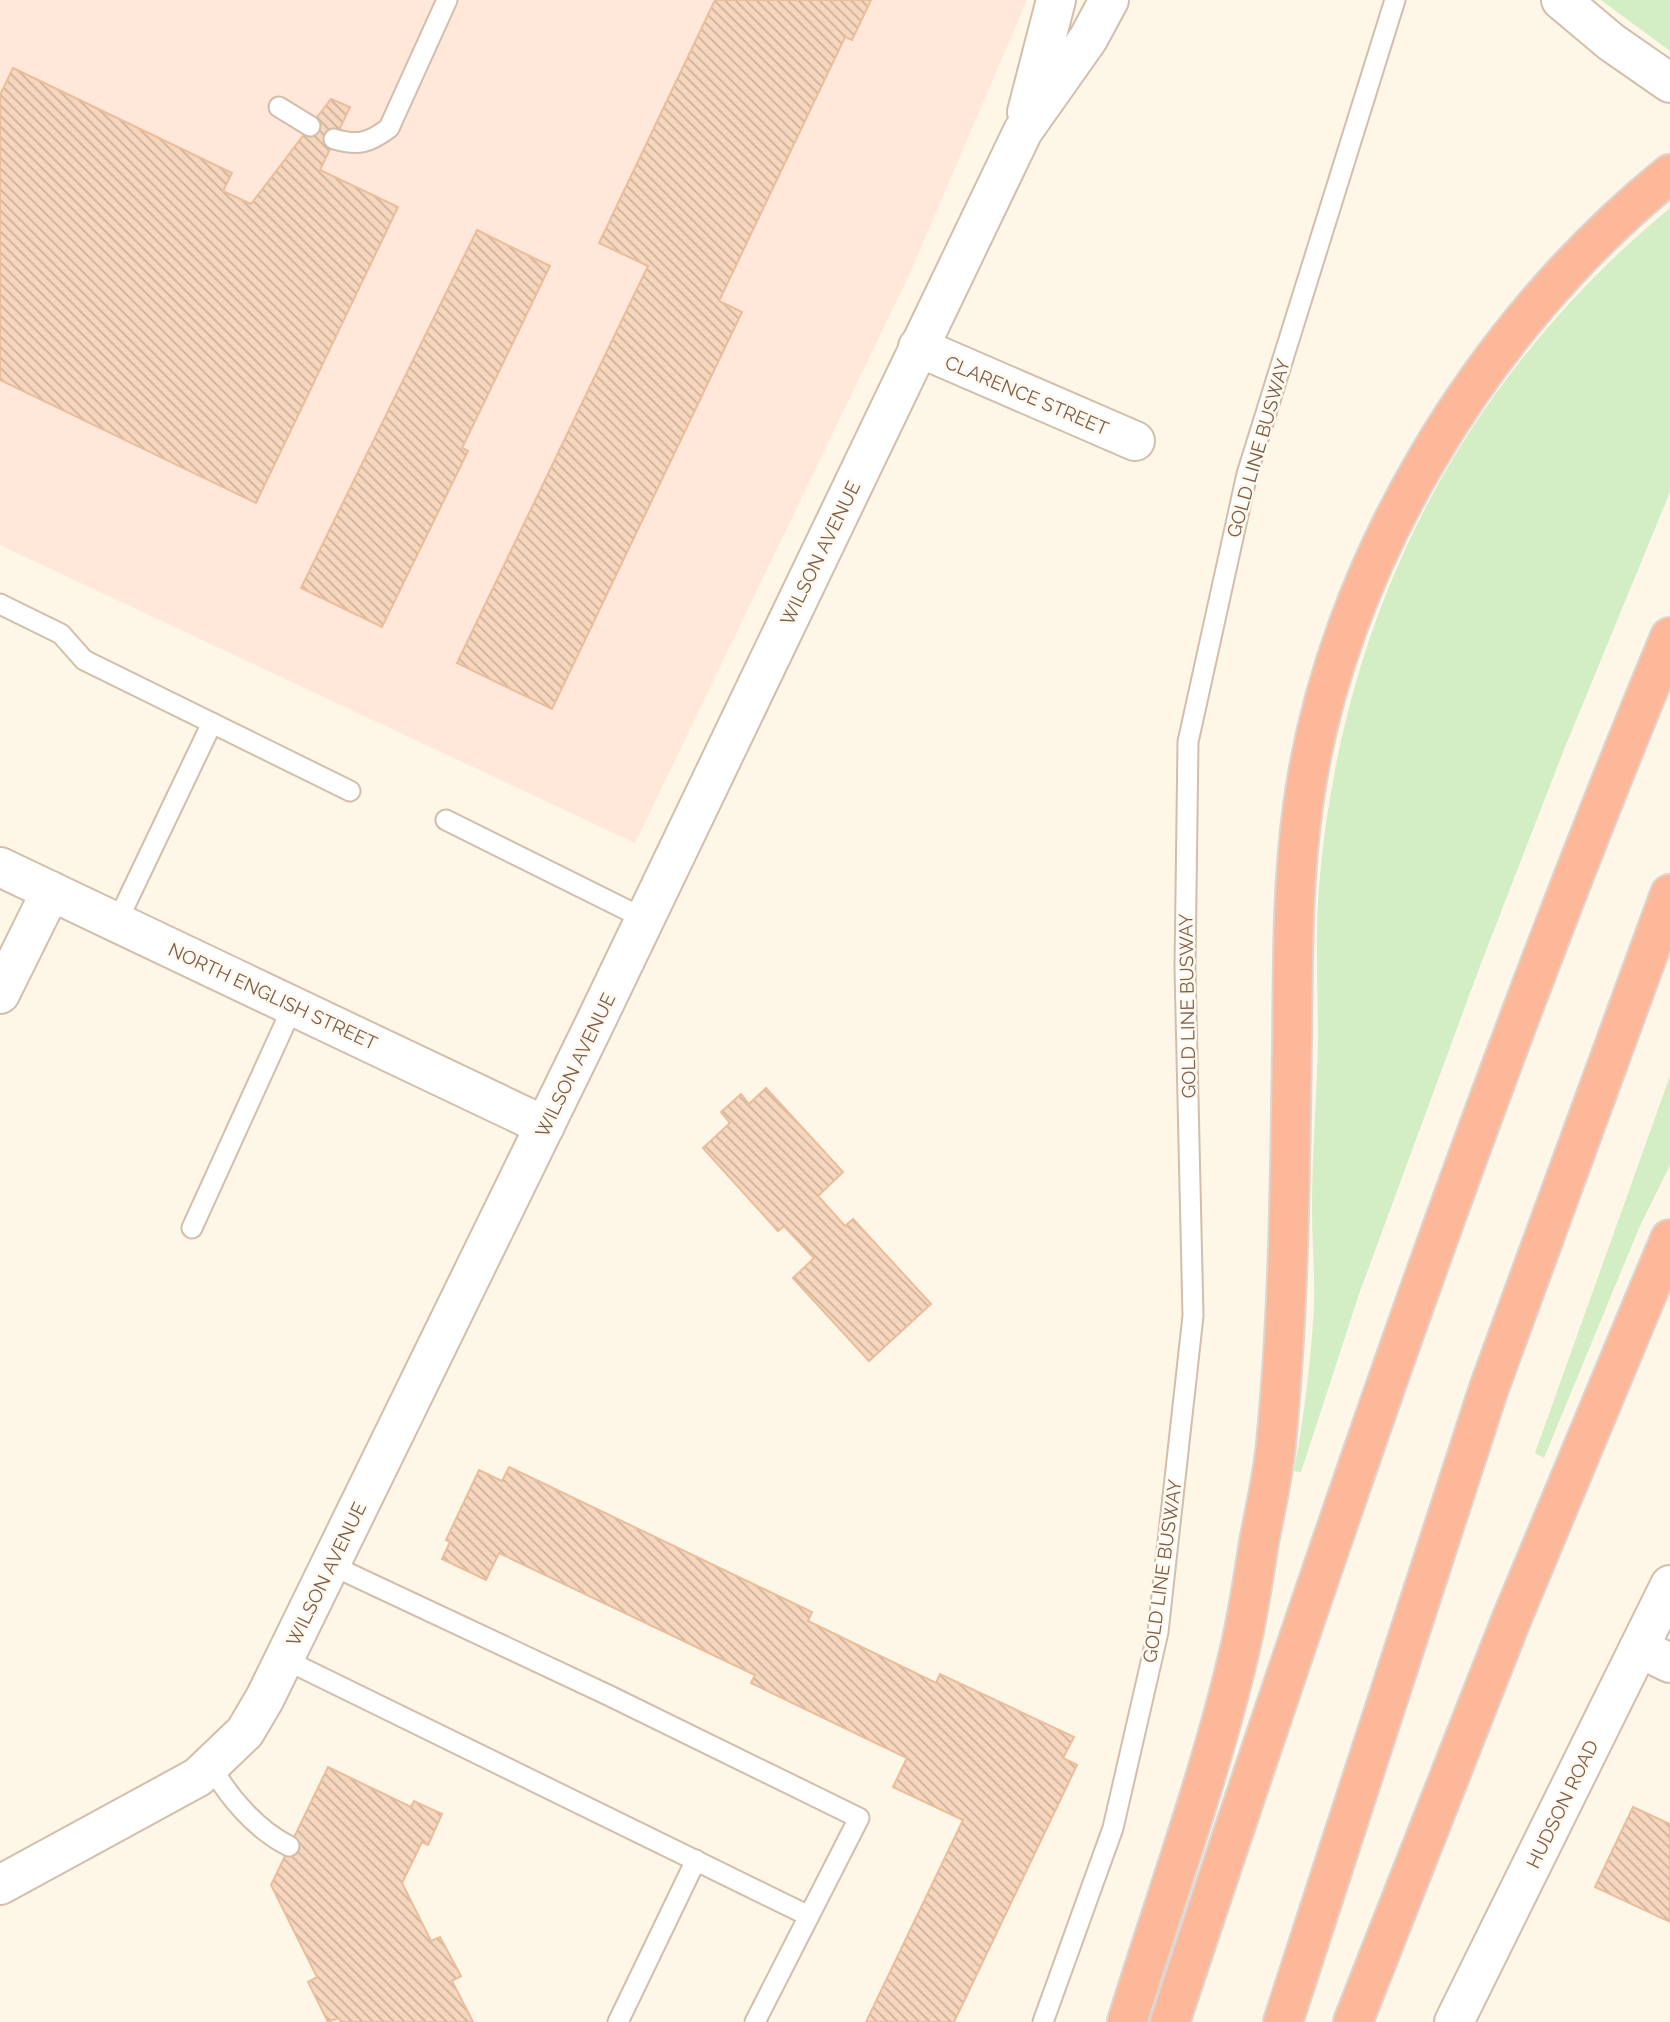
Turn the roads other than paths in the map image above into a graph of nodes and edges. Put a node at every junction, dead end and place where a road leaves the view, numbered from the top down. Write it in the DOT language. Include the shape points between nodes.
graph roads {
  1 [pos="447,0"];
  2 [pos="1056,0"];
  3 [pos="1109,0"];
  4 [pos="1395,0"];
  5 [pos="1561,0"];
  6 [pos="1670,83"];
  7 [pos="279,107"];
  8 [pos="310,126"];
  9 [pos="1023,131"];
  10 [pos="334,139"];
  11 [pos="1670,174"];
  12 [pos="918,347"];
  13 [pos="1135,441"];
  14 [pos="0,604"];
  15 [pos="1670,637"];
  16 [pos="212,723"];
  17 [pos="350,791"];
  18 [pos="446,820"];
  19 [pos="0,867"];
  20 [pos="51,891"];
  21 [pos="1670,894"];
  22 [pos="645,919"];
  23 [pos="117,922"];
  24 [pos="0,994"];
  25 [pos="293,1006"];
  26 [pos="545,1126"];
  27 [pos="192,1228"];
  28 [pos="1670,1239"];
  29 [pos="331,1565"];
  30 [pos="1670,1585"];
  31 [pos="1655,1655"];
  32 [pos="284,1660"];
  33 [pos="211,1766"];
  34 [pos="289,1846"];
  35 [pos="696,1860"];
  36 [pos="0,1885"];
  37 [pos="808,1916"];
  38 [pos="618,2022"];
  39 [pos="755,2022"];
  40 [pos="1043,2022"];
  41 [pos="1127,2022"];
  42 [pos="1170,2022"];
  43 [pos="1283,2022"];
  44 [pos="1353,2022"];
  45 [pos="1454,2022"];
  1 -- 10 [label="lane" via="389,128 355,145"];
  2 -- 9 [label="street, WILSON AVENUE"];
  3 -- 9 [label="street, WILSON AVENUE" via="1088,39"];
  4 -- 40 [label="lane, GOLD LINE BUSWAY" via="1247,474 1188,742 1185,968 1193,1316 1158,1632 1113,1828"];
  5 -- 6 [label="street"];
  7 -- 8 [label="lane"];
  9 -- 12 [label="street, WILSON AVENUE"];
  11 -- 41 [label="highway" via="1590,243 1516,329 1458,409 1409,493 1367,582 1333,673 1303,805 1294,900 1289,1261 1276,1448 1242,1641"];
  12 -- 13 [label="street, CLARENCE STREET"];
  12 -- 22 [label="street, WILSON AVENUE"];
  14 -- 16 [label="lane" via="61,634 84,660"];
  15 -- 42 [label="highway" via="1461,1168 1322,1564"];
  16 -- 17 [label="lane"];
  16 -- 23 [label="lane"];
  18 -- 22 [label="lane"];
  19 -- 20 [label="street, NORTH ENGLISH STREET"];
  20 -- 23 [label="street, NORTH ENGLISH STREET"];
  20 -- 24 [label="street"];
  21 -- 43 [label="highway" via="1489,1388"];
  22 -- 26 [label="street, WILSON AVENUE"];
  23 -- 25 [label="street, NORTH ENGLISH STREET"];
  25 -- 26 [label="street, NORTH ENGLISH STREET"];
  25 -- 27 [label="lane"];
  26 -- 29 [label="street, WILSON AVENUE"];
  28 -- 44 [label="highway" via="1511,1618"];
  29 -- 32 [label="street, WILSON AVENUE"];
  29 -- 37 [label="lane" via="859,1818"];
  30 -- 31 [label="street, HUDSON ROAD"];
  31 -- 45 [label="street, HUDSON ROAD"];
  32 -- 33 [label="street, WILSON AVENUE" via="245,1731"];
  32 -- 35 [label="lane"];
  33 -- 34 [label="lane" via="221,1784 270,1837"];
  33 -- 36 [label="street, WILSON AVENUE" via="180,1789"];
  35 -- 37 [label="lane"];
  35 -- 38 [label="lane"];
  37 -- 39 [label="lane"];
}
